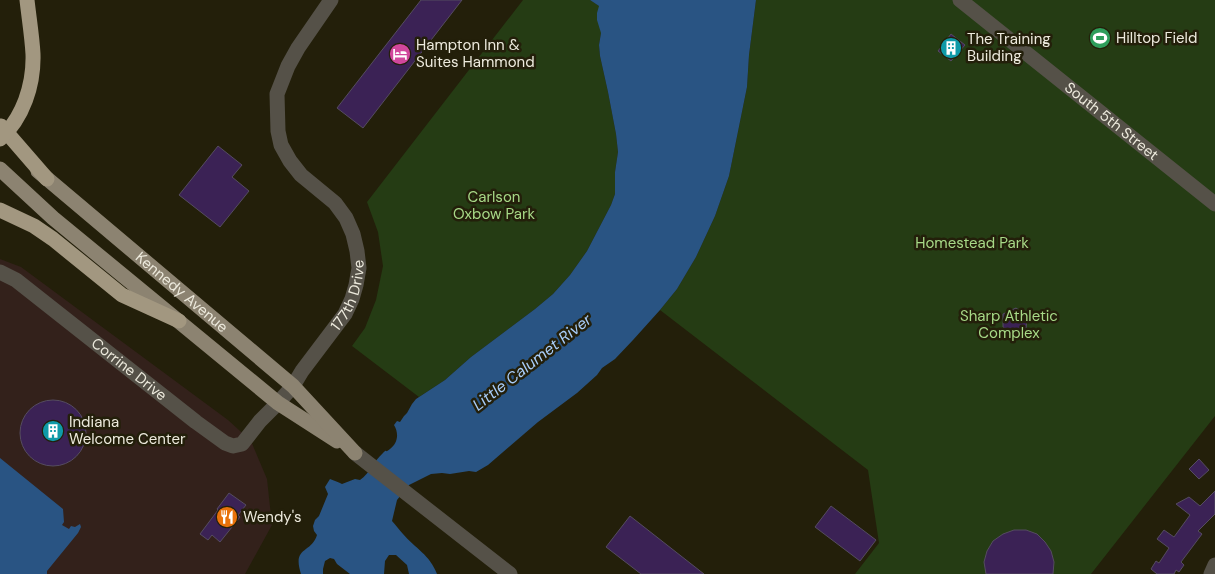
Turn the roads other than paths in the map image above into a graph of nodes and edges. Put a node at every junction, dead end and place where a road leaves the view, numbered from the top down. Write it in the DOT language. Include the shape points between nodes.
graph roads {
  1 [pos="27,0"];
  2 [pos="331,0"];
  3 [pos="960,0"];
  4 [pos="0,125"];
  5 [pos="0,138"];
  6 [pos="0,169"];
  7 [pos="47,179"];
  8 [pos="1215,204"];
  9 [pos="3,211"];
  10 [pos="0,272"];
  11 [pos="179,321"];
  12 [pos="293,386"];
  13 [pos="278,403"];
  14 [pos="355,454"];
  15 [pos="1215,565"];
  16 [pos="510,574"];
  17 [pos="1211,574"];
  1 -- 5 [label="highway" via="32,78 17,118"];
  2 -- 12 [label="street, 177th Drive" via="288,66 277,94 278,131 290,161 301,175 335,202 346,218 353,234 358,268 356,285 345,314"];
  3 -- 8 [label="street, South 5th Street"];
  4 -- 7 [label="highway"];
  5 -- 7 [label="main road, Kennedy Avenue"];
  6 -- 11 [label="main road, Kennedy Avenue" via="53,218"];
  7 -- 12 [label="main road, Kennedy Avenue"];
  9 -- 11 [label="highway" via="53,239 122,295"];
  10 -- 13 [label="street, Corrine Drive" via="16,280 225,443 233,446 242,444"];
  11 -- 13 [label="main road, Kennedy Avenue"];
  12 -- 13 [label="street, 177th Drive"];
  12 -- 14 [label="main road, Kennedy Avenue"];
  13 -- 14 [label="main road, Kennedy Avenue"];
  14 -- 16 [label="street, Kennedy Avenue"];
  15 -- 17 [label="street"];
}
